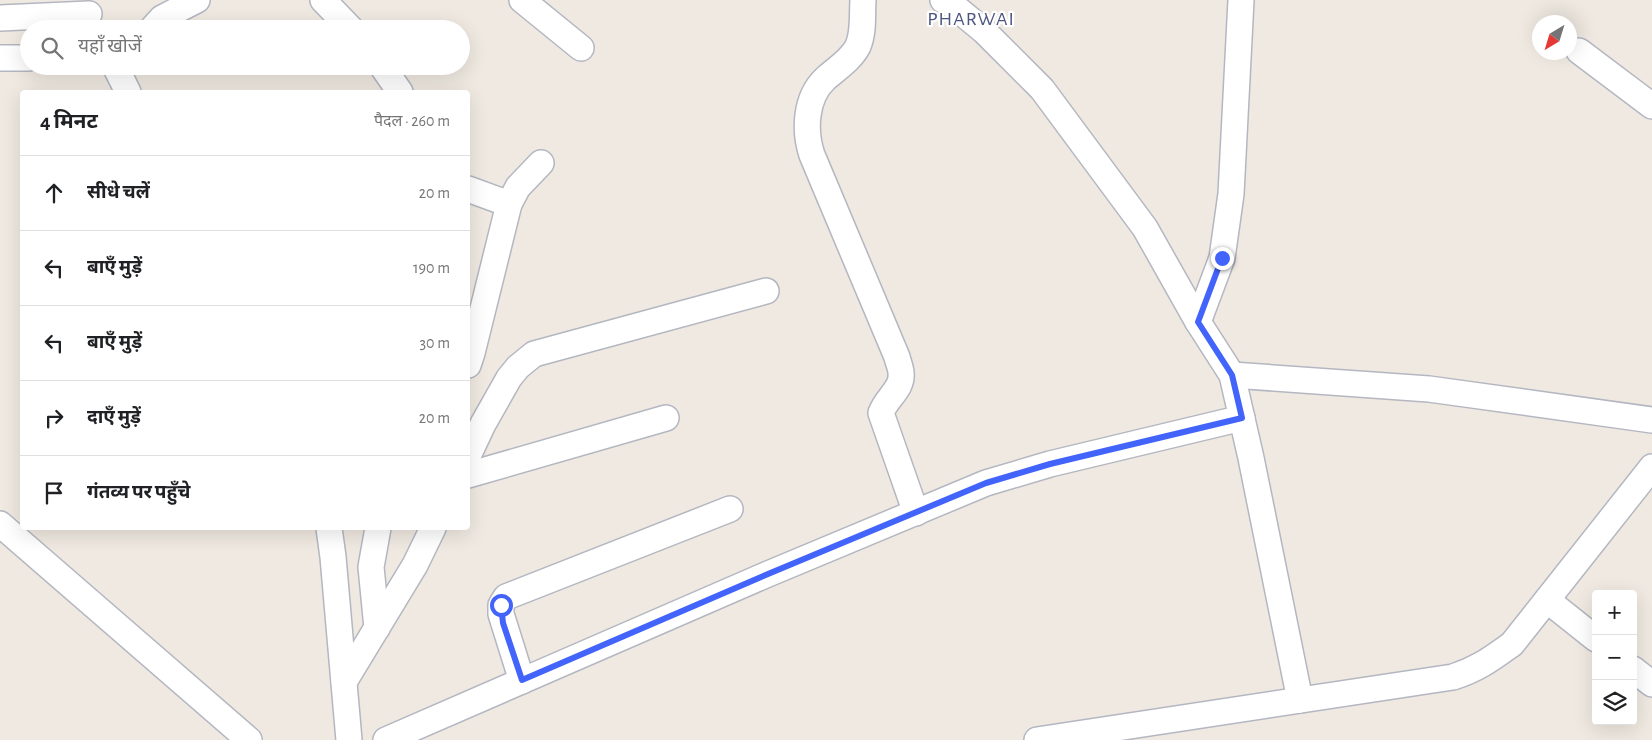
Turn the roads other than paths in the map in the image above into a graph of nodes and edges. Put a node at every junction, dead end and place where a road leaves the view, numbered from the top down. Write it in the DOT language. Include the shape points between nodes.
graph roads {
  1 [pos="197,0"];
  2 [pos="323,0"];
  3 [pos="522,0"];
  4 [pos="862,0"];
  5 [pos="1241,0"];
  6 [pos="952,2"];
  7 [pos="89,14"];
  8 [pos="0,18"];
  9 [pos="160,20"];
  10 [pos="342,20"];
  11 [pos="581,48"];
  12 [pos="1579,51"];
  13 [pos="0,58"];
  14 [pos="20,58"];
  15 [pos="388,75"];
  16 [pos="399,90"];
  17 [pos="1652,106"];
  18 [pos="541,163"];
  19 [pos="470,190"];
  20 [pos="509,204"];
  21 [pos="766,291"];
  22 [pos="1198,322"];
  23 [pos="470,359"];
  24 [pos="1232,375"];
  25 [pos="666,418"];
  26 [pos="1242,418"];
  27 [pos="1652,420"];
  28 [pos="470,452"];
  29 [pos="1652,467"];
  30 [pos="470,474"];
  31 [pos="730,509"];
  32 [pos="916,513"];
  33 [pos="0,524"];
  34 [pos="329,530"];
  35 [pos="378,530"];
  36 [pos="432,530"];
  37 [pos="1547,600"];
  38 [pos="377,628"];
  39 [pos="1592,636"];
  40 [pos="1637,672"];
  41 [pos="522,680"];
  42 [pos="344,682"];
  43 [pos="1652,684"];
  44 [pos="1300,700"];
  45 [pos="248,740"];
  46 [pos="349,740"];
  47 [pos="386,740"];
  48 [pos="1036,740"];
  1 -- 9 [label="street"];
  2 -- 10 [label="street"];
  3 -- 11 [label="street"];
  4 -- 32 [label="street" via="862,36 857,48 823,82 812,100 807,141 902,374 897,390 887,399 881,413"];
  5 -- 22 [label="street" via="1231,194 1222,258"];
  6 -- 22 [label="street" via="1042,89 1145,228"];
  7 -- 8 [label="street"];
  12 -- 17 [label="street"];
  13 -- 14 [label="street"];
  15 -- 16 [label="street"];
  18 -- 20 [label="street" via="518,187"];
  19 -- 20 [label="street"];
  20 -- 23 [label="street"];
  21 -- 28 [label="street" via="534,354 509,378"];
  22 -- 24 [label="street"];
  24 -- 26 [label="street"];
  24 -- 27 [label="street" via="1429,389"];
  25 -- 30 [label="street"];
  26 -- 32 [label="street" via="1050,464 986,483"];
  26 -- 44 [label="street"];
  29 -- 37 [label="street"];
  31 -- 41 [label="street" via="506,597 501,605 501,614"];
  32 -- 41 [label="street"];
  33 -- 45 [label="street"];
  34 -- 42 [label="street"];
  35 -- 38 [label="street" via="371,567"];
  36 -- 38 [label="street" via="415,566"];
  37 -- 39 [label="street"];
  37 -- 44 [label="street" via="1512,644 1473,670 1453,677"];
  38 -- 42 [label="street"];
  40 -- 43 [label="street"];
  41 -- 47 [label="street"];
  42 -- 46 [label="street"];
  44 -- 48 [label="street"];
}
